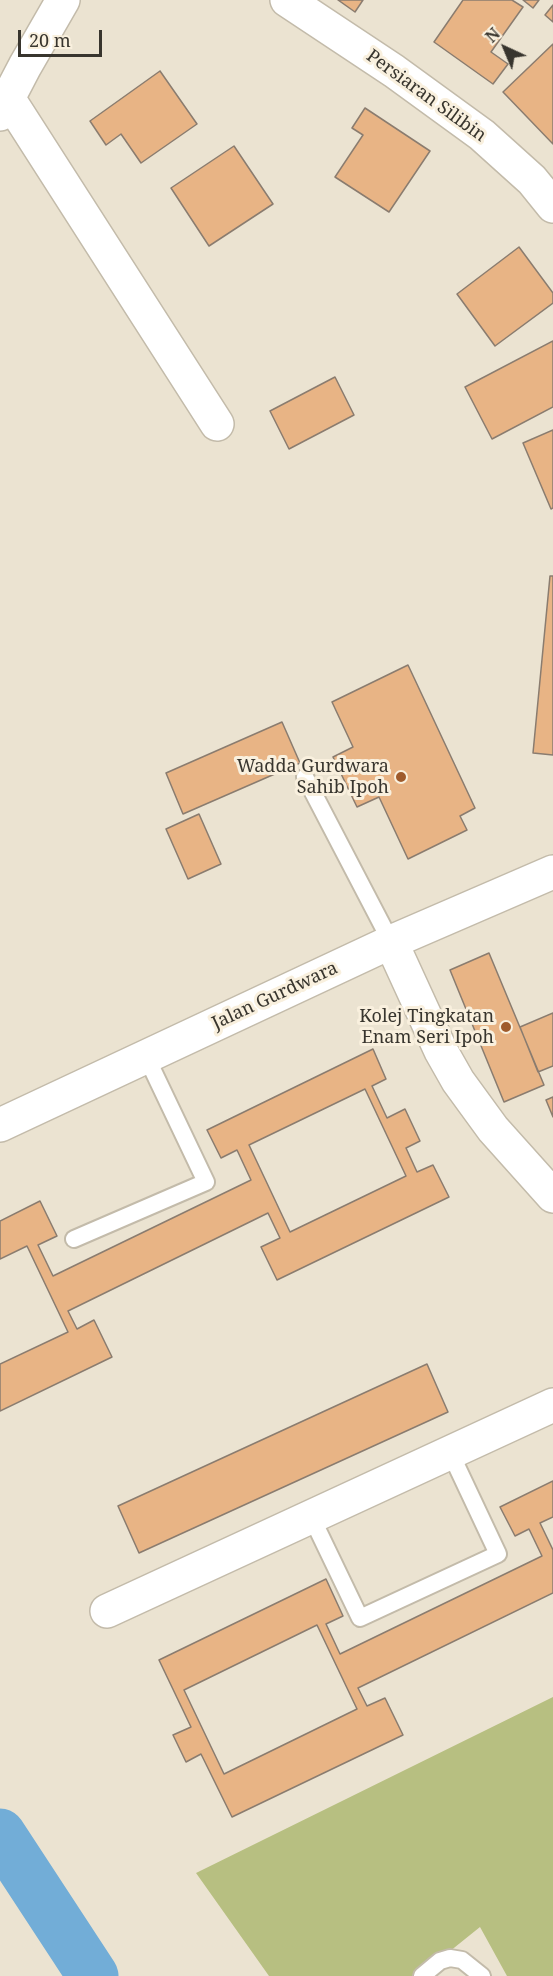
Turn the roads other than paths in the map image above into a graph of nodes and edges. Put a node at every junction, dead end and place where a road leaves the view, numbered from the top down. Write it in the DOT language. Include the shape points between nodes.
graph roads {
  1 [pos="63,0"];
  2 [pos="287,0"];
  3 [pos="4,106"];
  4 [pos="553,206"];
  5 [pos="217,424"];
  6 [pos="305,777"];
  7 [pos="553,872"];
  8 [pos="391,942"];
  9 [pos="146,1056"];
  10 [pos="0,1125"];
  11 [pos="553,1196"];
  12 [pos="74,1239"];
  13 [pos="553,1405"];
  14 [pos="450,1452"];
  15 [pos="311,1516"];
  16 [pos="107,1611"];
  17 [pos="422,1976"];
  18 [pos="482,1976"];
  1 -- 3 [label="street"];
  2 -- 4 [label="street, Persiaran Silibin" via="482,135 532,180"];
  3 -- 5 [label="street"];
  6 -- 8 [label="lane"];
  7 -- 8 [label="street, Jalan Gurdwara"];
  8 -- 9 [label="street, Jalan Gurdwara"];
  8 -- 11 [label="street" via="458,1081 493,1129"];
  9 -- 10 [label="street, Jalan Gurdwara"];
  9 -- 12 [label="lane" via="206,1182"];
  13 -- 14 [label="street"];
  14 -- 15 [label="street"];
  14 -- 15 [label="lane" via="498,1554 360,1618"];
  15 -- 16 [label="street"];
  17 -- 18 [label="lane" via="450,1958 462,1960"];
}
